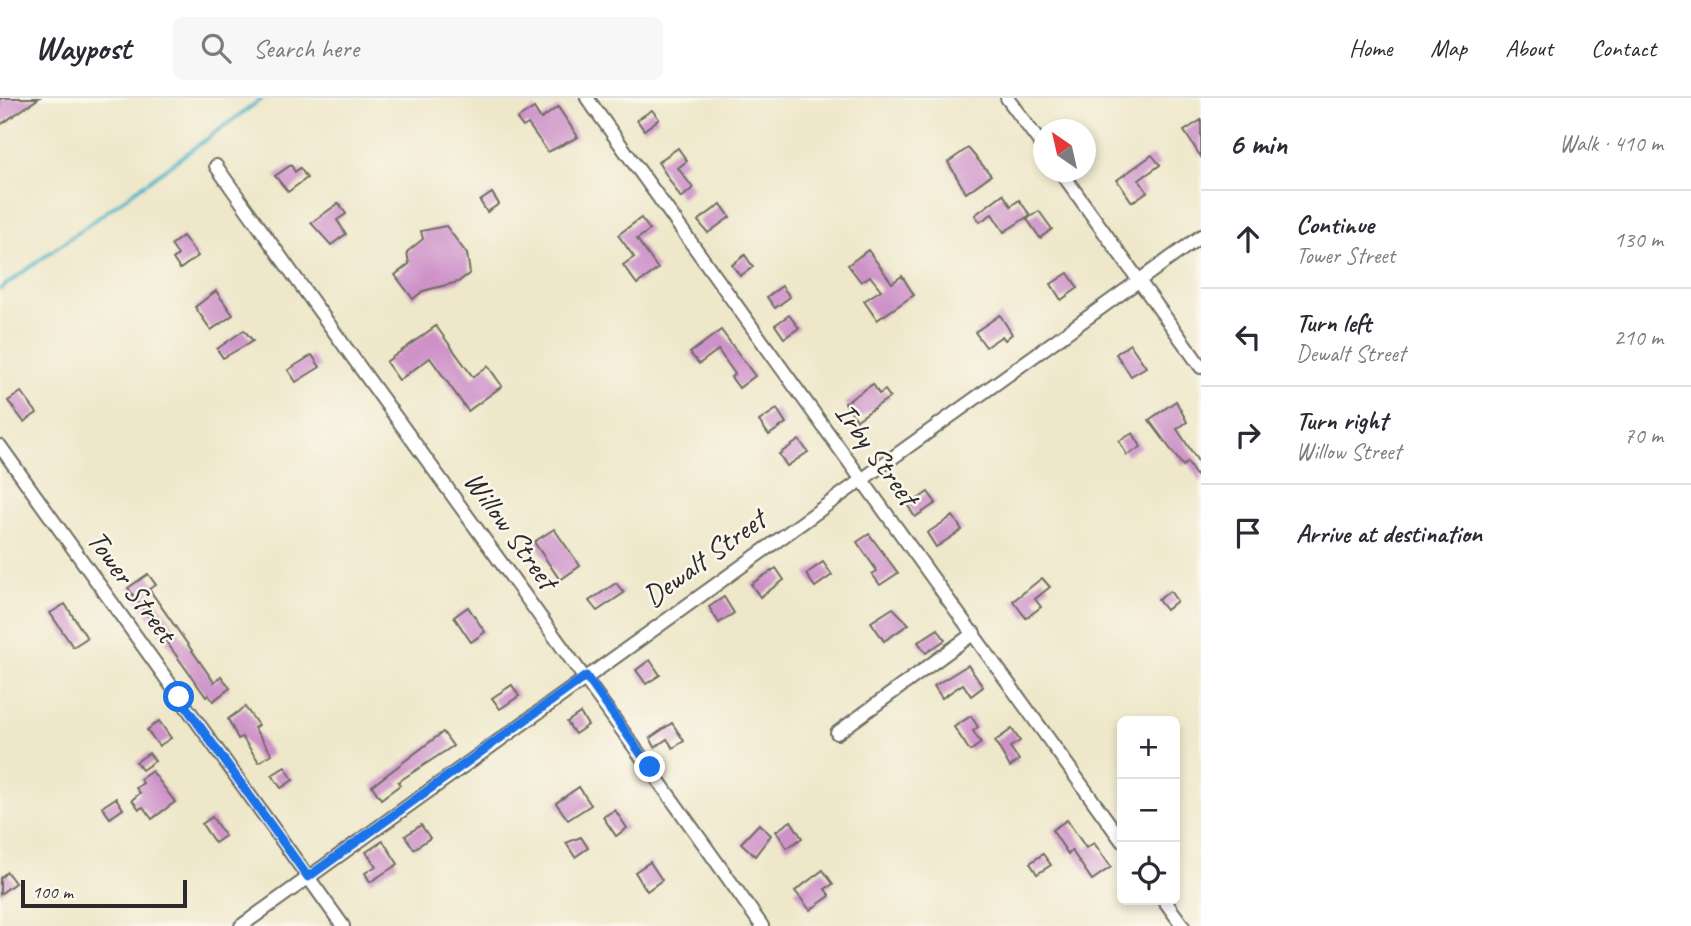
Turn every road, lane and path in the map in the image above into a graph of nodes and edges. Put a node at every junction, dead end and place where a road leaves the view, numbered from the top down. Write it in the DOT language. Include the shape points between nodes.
graph roads {
  1 [pos="587,98"];
  2 [pos="1007,98"];
  3 [pos="1033,133"];
  4 [pos="216,166"];
  5 [pos="1068,182"];
  6 [pos="1201,236"];
  7 [pos="1140,280"];
  8 [pos="1201,367"];
  9 [pos="0,446"];
  10 [pos="862,479"];
  11 [pos="974,633"];
  12 [pos="586,676"];
  13 [pos="837,733"];
  14 [pos="1117,834"];
  15 [pos="308,877"];
  16 [pos="1168,905"];
  17 [pos="241,926"];
  18 [pos="344,926"];
  19 [pos="762,926"];
  20 [pos="1183,926"];
  1 -- 10 [label="street, Irby Street"];
  2 -- 3 [label="street"];
  4 -- 12 [label="street, Willow Street"];
  5 -- 7 [label="street"];
  6 -- 7 [label="street, Dewalt Street"];
  7 -- 8 [label="street"];
  7 -- 10 [label="street, Dewalt Street"];
  9 -- 15 [label="street, Tower Street"];
  10 -- 11 [label="street, Irby Street"];
  10 -- 12 [label="street, Dewalt Street"];
  11 -- 13 [label="street"];
  11 -- 14 [label="street, Irby Street"];
  12 -- 15 [label="street, Dewalt Street"];
  12 -- 19 [label="street, Willow Street"];
  15 -- 17 [label="street, Dewalt Street"];
  15 -- 18 [label="street, Tower Street"];
  16 -- 20 [label="street"];
}
